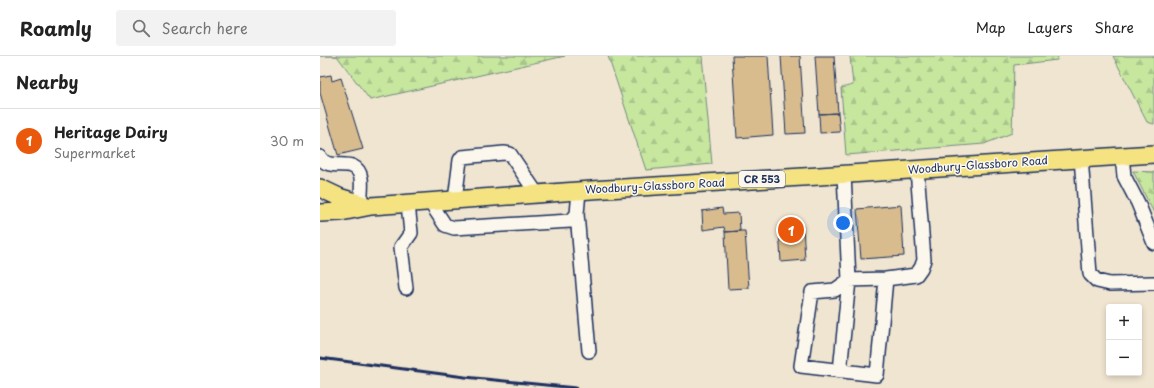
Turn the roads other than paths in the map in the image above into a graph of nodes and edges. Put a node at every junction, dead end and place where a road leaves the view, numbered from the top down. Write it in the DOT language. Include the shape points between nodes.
graph roads {
  1 [pos="1154,154"];
  2 [pos="1122,156"];
  3 [pos="320,157"];
  4 [pos="1081,158"];
  5 [pos="917,169"];
  6 [pos="844,174"];
  7 [pos="320,188"];
  8 [pos="579,191"];
  9 [pos="536,194"];
  10 [pos="455,200"];
  11 [pos="430,202"];
  12 [pos="408,204"];
  13 [pos="365,205"];
  14 [pos="320,213"];
  15 [pos="577,214"];
  16 [pos="1154,243"];
  17 [pos="886,279"];
  18 [pos="849,280"];
  19 [pos="1154,283"];
  20 [pos="406,288"];
  21 [pos="589,350"];
  22 [pos="840,371"];
  1 -- 2 [label="main road, Woodbury-Glassboro Road / CR 553"];
  2 -- 4 [label="main road, Woodbury-Glassboro Road / CR 553"];
  2 -- 16 [label="lane" via="1124,176"];
  3 -- 13 [label="lane" via="328,164 348,164 358,171"];
  4 -- 5 [label="main road, Woodbury-Glassboro Road / CR 553"];
  4 -- 19 [label="lane" via="1090,274 1097,281 1110,284"];
  5 -- 6 [label="main road, Woodbury-Glassboro Road / CR 553"];
  5 -- 17 [label="lane" via="924,260 916,275"];
  6 -- 8 [label="main road, Woodbury-Glassboro Road / CR 553"];
  6 -- 18 [label="lane"];
  7 -- 13 [label="main road, Woodbury-Glassboro Road / CR 553" via="338,197"];
  8 -- 9 [label="main road, Woodbury-Glassboro Road / CR 553"];
  8 -- 15 [label="lane"];
  9 -- 10 [label="main road, Woodbury-Glassboro Road / CR 553"];
  9 -- 10 [label="lane" via="510,154 504,153 462,157"];
  10 -- 11 [label="main road, Woodbury-Glassboro Road / CR 553"];
  11 -- 12 [label="main road, Woodbury-Glassboro Road / CR 553"];
  11 -- 15 [label="lane" via="445,225 454,228 571,221"];
  12 -- 13 [label="main road, Woodbury-Glassboro Road / CR 553"];
  12 -- 20 [label="lane" via="411,233 401,247"];
  13 -- 14 [label="main road, Woodbury-Glassboro Road / CR 553" via="340,212"];
  15 -- 21 [label="lane"];
  17 -- 18 [label="lane"];
  17 -- 22 [label="lane" via="877,375"];
  18 -- 22 [label="lane"];
  18 -- 22 [label="lane" via="835,290 812,292 801,366"];
}
